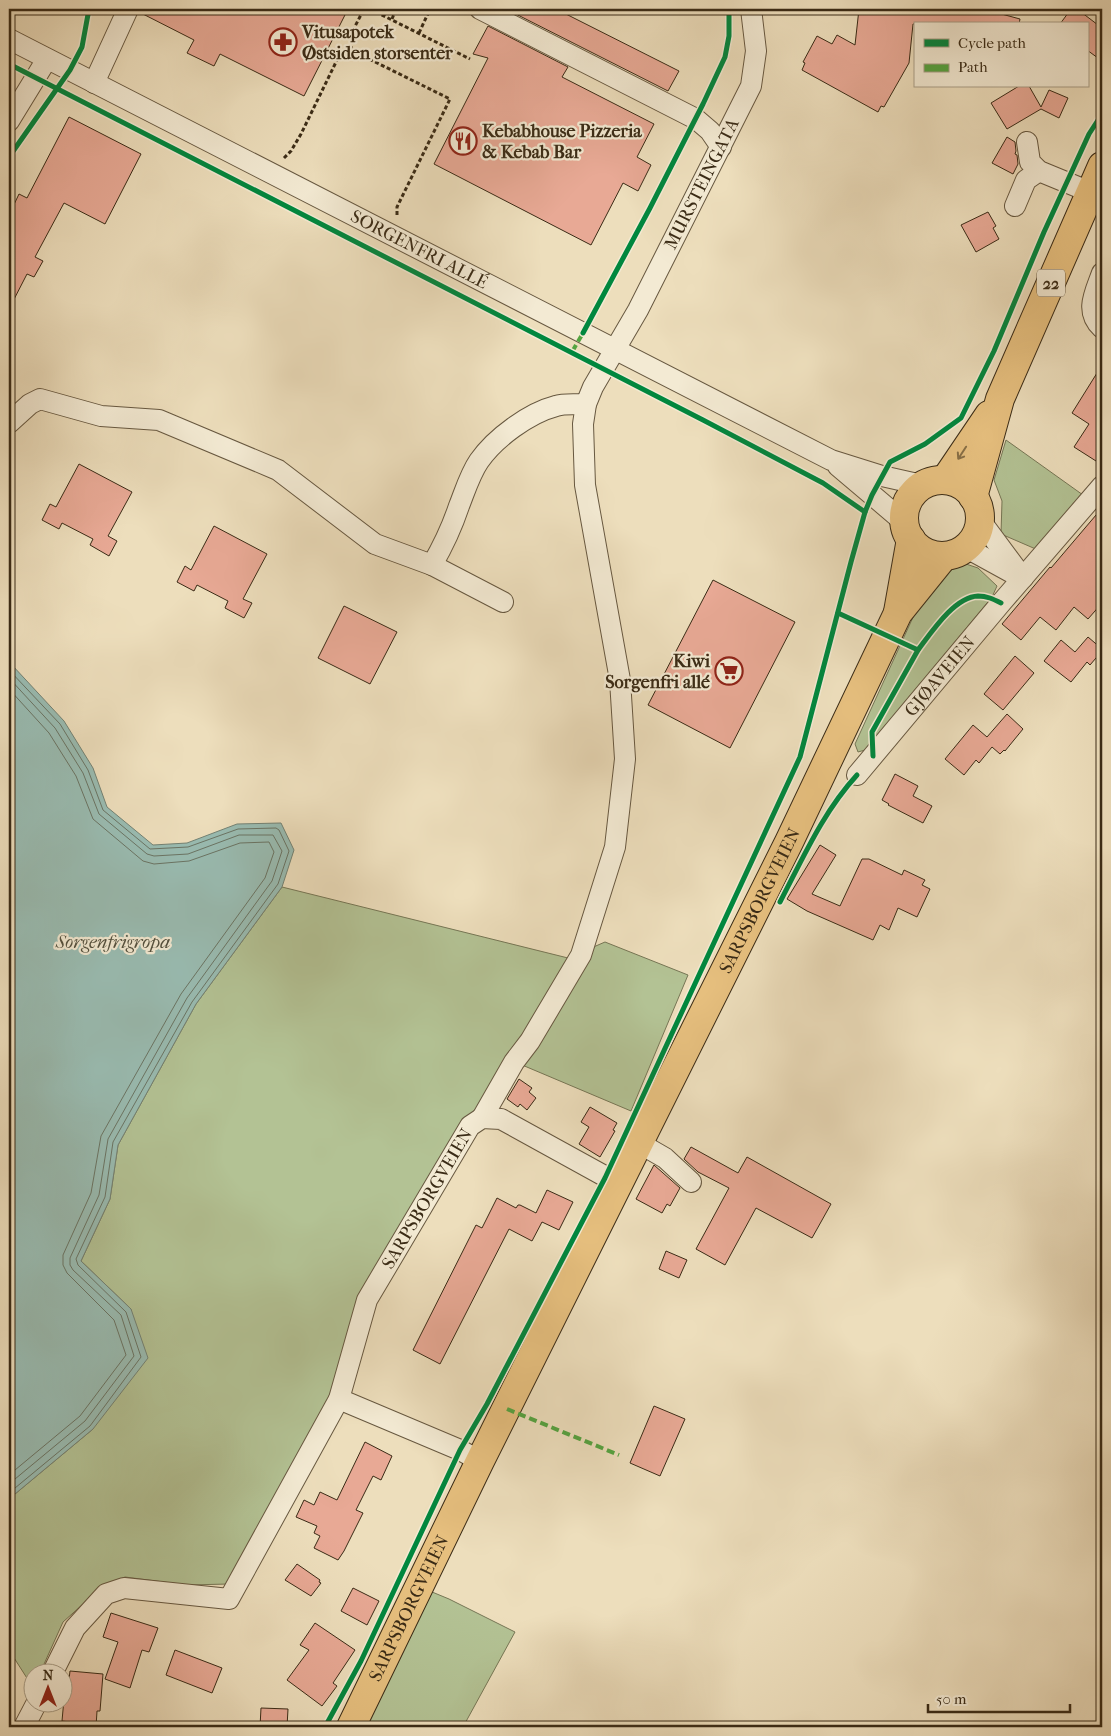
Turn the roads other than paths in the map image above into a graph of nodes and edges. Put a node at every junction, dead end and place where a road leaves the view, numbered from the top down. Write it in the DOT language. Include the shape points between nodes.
graph roads {
  1 [pos="128,9"];
  2 [pos="480,9"];
  3 [pos="751,9"];
  4 [pos="9,39"];
  5 [pos="47,59"];
  6 [pos="94,83"];
  7 [pos="9,121"];
  8 [pos="1027,142"];
  9 [pos="721,147"];
  10 [pos="1102,166"];
  11 [pos="1039,171"];
  12 [pos="1090,192"];
  13 [pos="1016,206"];
  14 [pos="1102,273"];
  15 [pos="1102,328"];
  16 [pos="615,349"];
  17 [pos="1000,399"];
  18 [pos="586,404"];
  19 [pos="9,423"];
  20 [pos="831,460"];
  21 [pos="934,483"];
  22 [pos="1102,486"];
  23 [pos="976,508"];
  24 [pos="907,531"];
  25 [pos="955,551"];
  26 [pos="432,565"];
  27 [pos="1023,578"];
  28 [pos="503,602"];
  29 [pos="898,613"];
  30 [pos="857,775"];
  31 [pos="482,1118"];
  32 [pos="639,1143"];
  33 [pos="691,1182"];
  34 [pos="619,1184"];
  35 [pos="339,1399"];
  36 [pos="480,1461"];
  37 [pos="57,1664"];
  38 [pos="31,1714"];
  39 [pos="24,1727"];
  40 [pos="351,1727"];
  1 -- 6 [label="street"];
  2 -- 9 [label="street" via="696,119"];
  3 -- 9 [label="street, MURSTEINGATA" via="756,51 751,86"];
  4 -- 5 [label="street, SORGENFRI ALLÉ"];
  5 -- 6 [label="street, SORGENFRI ALLÉ"];
  5 -- 7 [label="street"];
  6 -- 16 [label="street, SORGENFRI ALLÉ"];
  8 -- 11 [label="street" via="1030,162"];
  9 -- 16 [label="street, MURSTEINGATA"];
  10 -- 12 [label="highway, 22"];
  11 -- 12 [label="street"];
  11 -- 13 [label="street" via="1026,180"];
  12 -- 17 [label="highway, 22"];
  14 -- 15 [label="street" via="1092,307 1096,323"];
  16 -- 18 [label="street, MURSTEINGATA"];
  16 -- 20 [label="street, SORGENFRI ALLÉ"];
  17 -- 21 [label="highway, 22, one-way"];
  17 -- 23 [label="highway, 22"];
  18 -- 26 [label="street" via="556,406 534,415 498,440 472,473 447,538"];
  18 -- 31 [label="street, MURSTEINGATA" via="583,424 585,485 620,680 625,759 615,847 581,955"];
  19 -- 26 [label="street" via="40,399 101,416 159,420 278,470 369,540"];
  20 -- 21 [label="street" via="882,476"];
  20 -- 24 [label="street"];
  21 -- 23 [label="highway" via="956,483 966,489"];
  21 -- 24 [label="highway, 22" via="914,492 907,502 904,513"];
  22 -- 27 [label="street, GJØAVEIEN"];
  23 -- 25 [label="highway, 22" via="977,530 973,539"];
  23 -- 27 [label="street"];
  24 -- 25 [label="highway" via="920,548 931,554"];
  24 -- 29 [label="highway, SARPSBORGVEIEN / 22"];
  25 -- 27 [label="street"];
  25 -- 29 [label="highway, SARPSBORGVEIEN / 22"];
  26 -- 28 [label="street"];
  27 -- 30 [label="street, GJØAVEIEN"];
  29 -- 32 [label="highway, SARPSBORGVEIEN / 22" via="789,842"];
  31 -- 34 [label="street, SARPSBORGVEIEN" via="501,1119"];
  31 -- 35 [label="street, SARPSBORGVEIEN" via="470,1126 367,1300"];
  32 -- 33 [label="street" via="665,1158"];
  32 -- 34 [label="highway, SARPSBORGVEIEN / 22"];
  34 -- 36 [label="highway, SARPSBORGVEIEN / 22"];
  35 -- 36 [label="street"];
  35 -- 37 [label="street, SARPSBORGVEIEN" via="229,1599 124,1588 106,1594 74,1628"];
  36 -- 40 [label="highway, SARPSBORGVEIEN / 22"];
  38 -- 39 [label="street"];
}
